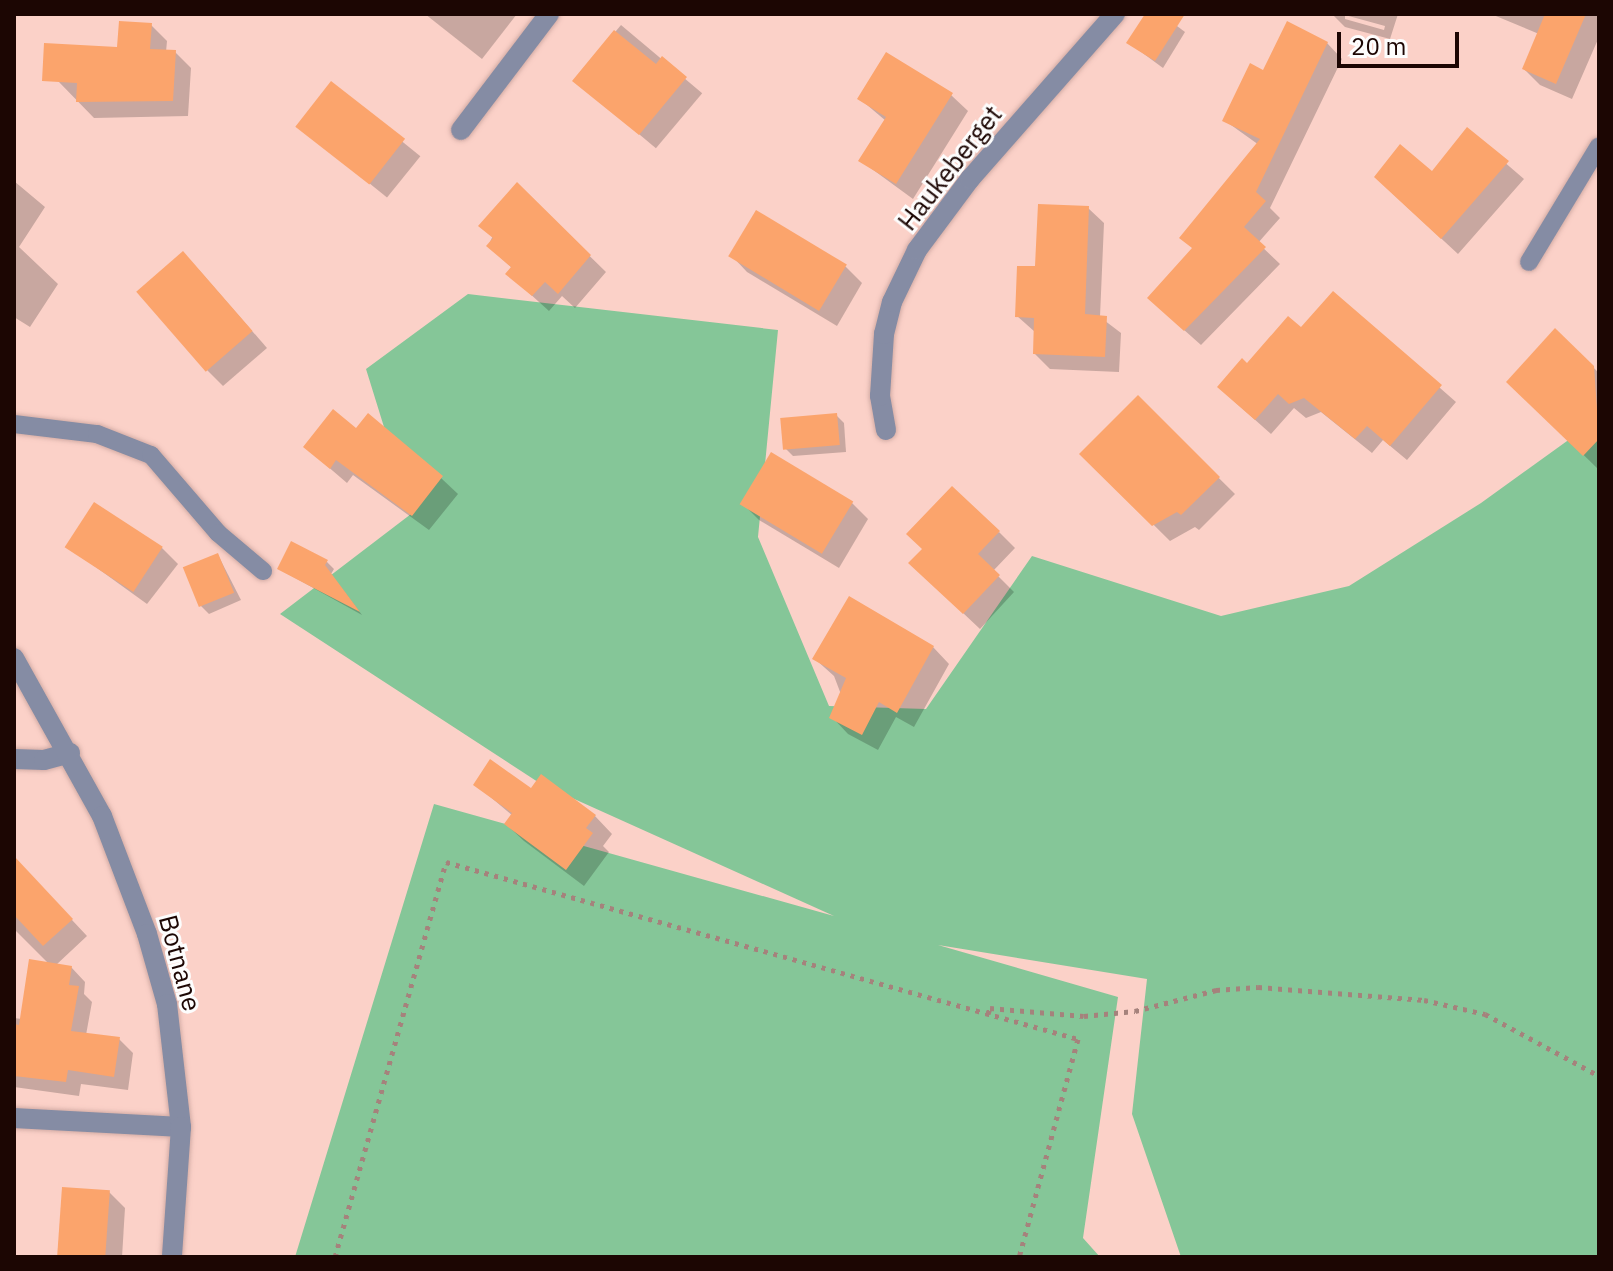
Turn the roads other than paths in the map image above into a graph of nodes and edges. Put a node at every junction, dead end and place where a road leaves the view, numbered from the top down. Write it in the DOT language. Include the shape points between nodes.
graph roads {
  1 [pos="549,14"];
  2 [pos="1115,14"];
  3 [pos="461,130"];
  4 [pos="1599,146"];
  5 [pos="1529,262"];
  6 [pos="14,424"];
  7 [pos="886,430"];
  8 [pos="263,571"];
  9 [pos="14,658"];
  10 [pos="70,753"];
  11 [pos="14,759"];
  12 [pos="14,1118"];
  13 [pos="181,1127"];
  14 [pos="172,1257"];
  1 -- 3 [label="street"];
  2 -- 7 [label="street, Haukeberget" via="970,179 917,250 884,334 880,396"];
  4 -- 5 [label="lane"];
  6 -- 8 [label="lane" via="97,434 151,455 218,533"];
  9 -- 10 [label="street, Botnane"];
  10 -- 11 [label="street" via="44,760"];
  10 -- 13 [label="street, Botnane" via="102,816 147,934 176,1054"];
  12 -- 13 [label="street"];
  13 -- 14 [label="street, Botnane"];
}
